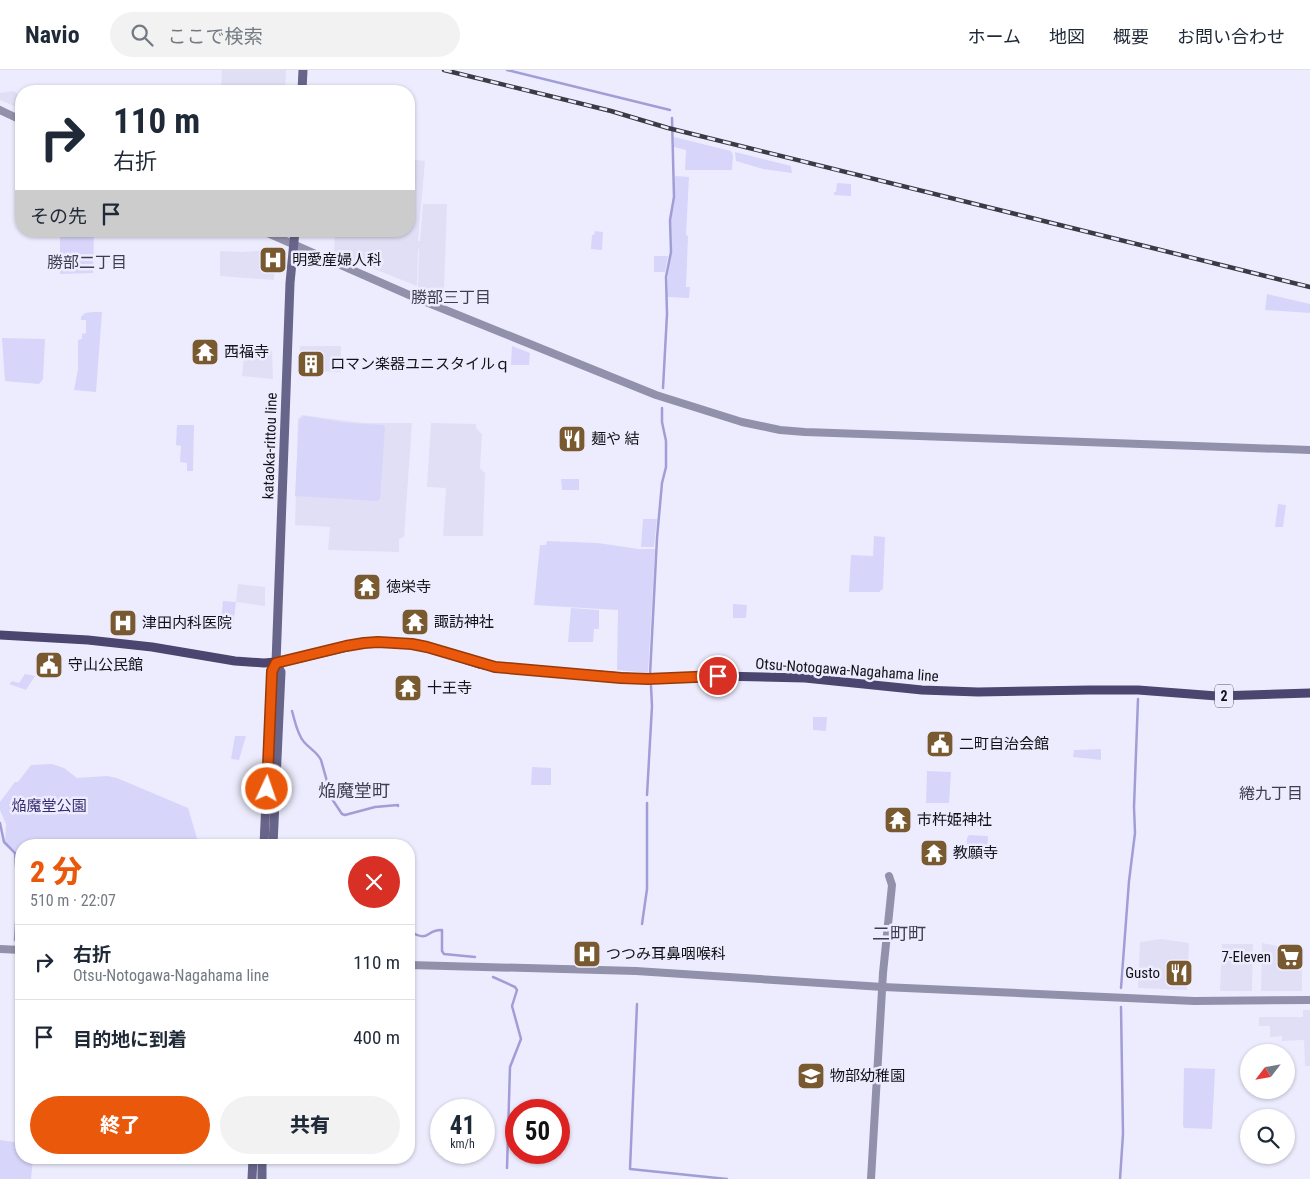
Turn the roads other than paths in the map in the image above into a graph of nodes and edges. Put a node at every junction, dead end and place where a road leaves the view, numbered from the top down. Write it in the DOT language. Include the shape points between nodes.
graph roads {
  1 [pos="303,70"];
  2 [pos="302,85"];
  3 [pos="0,110"];
  4 [pos="15,117"];
  5 [pos="278,237"];
  6 [pos="295,237"];
  7 [pos="295,244"];
  8 [pos="1310,450"];
  9 [pos="0,635"];
  10 [pos="276,663"];
  11 [pos="1310,693"];
  12 [pos="264,839"];
  13 [pos="273,839"];
  14 [pos="889,876"];
  15 [pos="0,949"];
  16 [pos="15,950"];
  17 [pos="415,965"];
  18 [pos="882,987"];
  19 [pos="1310,1000"];
  20 [pos="253,1164"];
  21 [pos="262,1164"];
  22 [pos="252,1179"];
  23 [pos="262,1179"];
  24 [pos="871,1179"];
  1 -- 2 [label="main road"];
  3 -- 4 [label="street"];
  5 -- 7 [label="street"];
  6 -- 7 [label="main road, kataoka-rittou line"];
  7 -- 8 [label="street" via="416,298 656,395 780,430"];
  7 -- 10 [label="main road, kataoka-rittou line" via="290,283"];
  9 -- 10 [label="main road, Otsu-Notogawa-Nagahama line / 2" via="88,640 235,661"];
  10 -- 11 [label="main road, Otsu-Notogawa-Nagahama line / 2" via="364,643 387,642 427,647 495,667 621,678 765,676 978,692 1138,690 1217,696"];
  10 -- 12 [label="main road, kataoka-rittou line" via="272,671"];
  10 -- 13 [label="main road, kataoka-rittou line" via="281,672"];
  14 -- 18 [label="street" via="892,885"];
  15 -- 16 [label="street"];
  17 -- 18 [label="street" via="636,971"];
  18 -- 19 [label="street" via="1194,1001"];
  18 -- 24 [label="street"];
  20 -- 22 [label="main road"];
  21 -- 23 [label="main road"];
}
